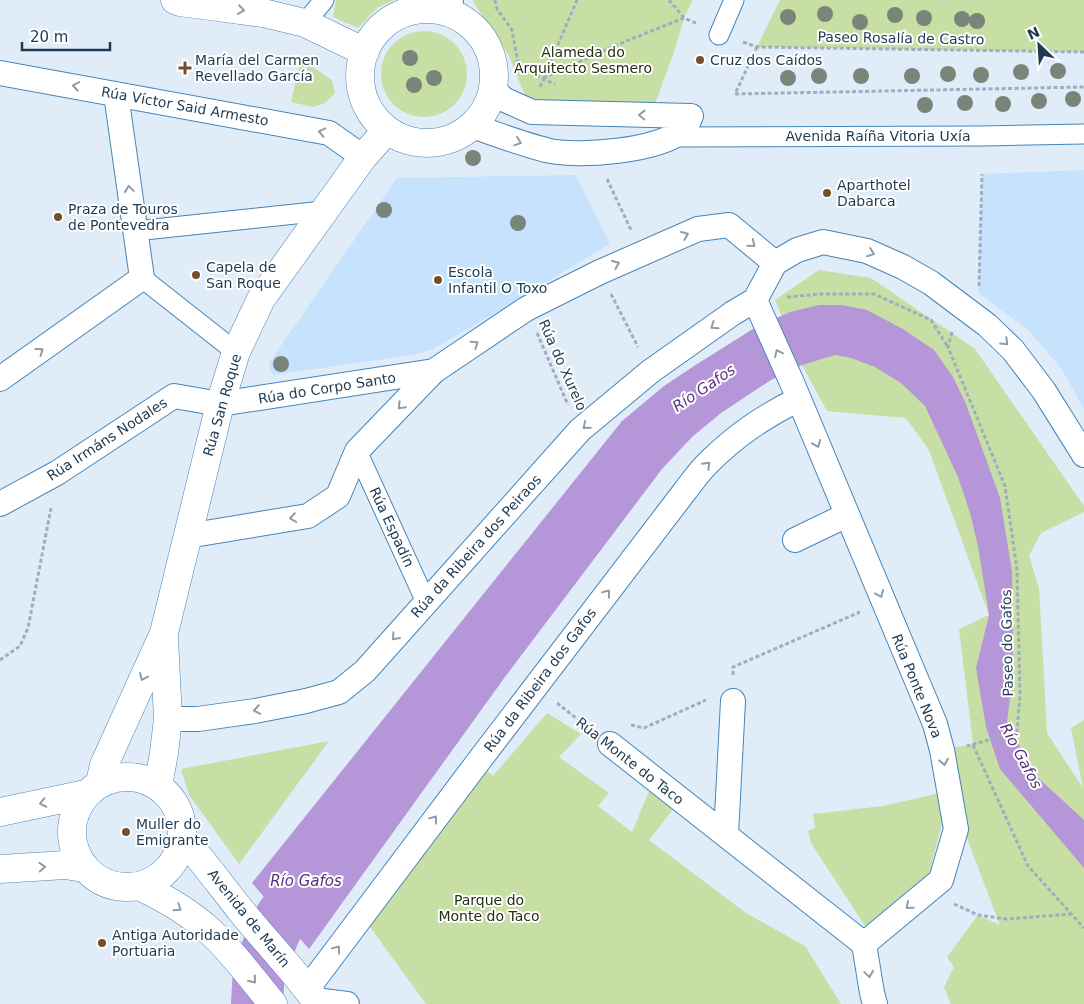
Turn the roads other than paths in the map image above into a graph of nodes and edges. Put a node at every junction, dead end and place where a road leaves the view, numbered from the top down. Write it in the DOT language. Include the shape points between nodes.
graph roads {
  1 [pos="175,0"];
  2 [pos="324,0"];
  3 [pos="734,0"];
  4 [pos="449,6"];
  5 [pos="305,23"];
  6 [pos="719,35"];
  7 [pos="365,52"];
  8 [pos="0,72"];
  9 [pos="493,90"];
  10 [pos="116,94"];
  11 [pos="472,126"];
  12 [pos="387,130"];
  13 [pos="1084,134"];
  14 [pos="672,137"];
  15 [pos="363,157"];
  16 [pos="323,211"];
  17 [pos="135,231"];
  18 [pos="775,263"];
  19 [pos="142,278"];
  20 [pos="759,310"];
  21 [pos="236,352"];
  22 [pos="434,371"];
  23 [pos="0,379"];
  24 [pos="796,392"];
  25 [pos="220,404"];
  26 [pos="358,451"];
  27 [pos="1084,455"];
  28 [pos="1,501"];
  29 [pos="847,515"];
  30 [pos="187,536"];
  31 [pos="795,540"];
  32 [pos="426,602"];
  33 [pos="164,633"];
  34 [pos="733,695"];
  35 [pos="168,719"];
  36 [pos="610,744"];
  37 [pos="158,786"];
  38 [pos="93,789"];
  39 [pos="0,812"];
  40 [pos="726,835"];
  41 [pos="182,837"];
  42 [pos="84,868"];
  43 [pos="0,869"];
  44 [pos="139,886"];
  45 [pos="864,944"];
  46 [pos="309,992"];
  47 [pos="272,1004"];
  48 [pos="347,1004"];
  49 [pos="875,1004"];
  1 -- 5 [label="main road, one-way"];
  2 -- 5 [label="street"];
  3 -- 6 [label="street"];
  4 -- 7 [label="main road" via="414,10 398,16 384,25"];
  4 -- 9 [label="main road" via="476,29 485,42 492,57"];
  5 -- 7 [label="main road"];
  7 -- 12 [label="main road" via="360,68 361,86 366,103"];
  10 -- 8 [label="street, Rúa Víctor Said Armesto, one-way"];
  9 -- 11 [label="main road" via="482,116"];
  14 -- 9 [label="street, Avenida Raíña Vitoria Uxía, one-way" via="685,129 691,116 532,112 505,100"];
  15 -- 10 [label="street, Rúa Víctor Said Armesto, one-way" via="329,133"];
  17 -- 10 [label="street, one-way"];
  11 -- 12 [label="main road" via="446,140 431,143 401,138"];
  11 -- 14 [label="street, Avenida Raíña Vitoria Uxía, one-way" via="546,150 569,154 644,147"];
  12 -- 15 [label="main road, Rúa San Roque"];
  13 -- 14 [label="street, Avenida Raíña Vitoria Uxía"];
  15 -- 16 [label="main road, Rúa San Roque"];
  16 -- 17 [label="street"];
  16 -- 21 [label="main road, Rúa San Roque" via="261,299"];
  17 -- 19 [label="street"];
  18 -- 20 [label="street"];
  22 -- 18 [label="street, one-way" via="526,310 600,272 698,229 729,225"];
  18 -- 27 [label="street, one-way" via="797,250 823,242 867,251 931,283 987,324 1013,350 1044,391"];
  19 -- 21 [label="street"];
  23 -- 19 [label="street, one-way"];
  24 -- 20 [label="street, Rúa Ponte Nova, one-way"];
  20 -- 32 [label="street, Rúa da Ribeira dos Peiraos, one-way" via="733,313 651,371 580,430"];
  21 -- 25 [label="main road, Rúa San Roque"];
  22 -- 25 [label="street, Rúa do Corpo Santo"];
  22 -- 26 [label="street, one-way"];
  24 -- 29 [label="street, Rúa Ponte Nova, one-way"];
  46 -- 24 [label="street, Rúa da Ribeira dos Gafos, one-way" via="535,686 706,465"];
  25 -- 28 [label="street, Rúa Irmáns Nodales" via="174,396 58,472"];
  25 -- 30 [label="main road, Rúa San Roque"];
  26 -- 30 [label="street, one-way" via="338,496 308,516"];
  26 -- 32 [label="street, Rúa Espadín"];
  29 -- 31 [label="street"];
  29 -- 45 [label="street, Rúa Ponte Nova, one-way" via="935,724 956,828 941,880"];
  30 -- 33 [label="main road, Rúa San Roque"];
  32 -- 35 [label="street, Rúa da Ribeira dos Peiraos, one-way" via="365,671 339,692 255,711 198,719"];
  33 -- 35 [label="main road, Rúa San Roque"];
  33 -- 38 [label="main road, Rúa San Roque, one-way"];
  34 -- 40 [label="street"];
  35 -- 37 [label="main road, Rúa San Roque"];
  36 -- 40 [label="street, Rúa Monte do Taco"];
  37 -- 38 [label="main road" via="129,776 114,778"];
  37 -- 41 [label="main road" via="177,808 182,822"];
  38 -- 39 [label="main road, one-way"];
  38 -- 42 [label="main road" via="77,808 72,823 72,839"];
  40 -- 45 [label="street, Rúa Monte do Taco"];
  41 -- 44 [label="main road" via="178,854 168,868 156,880"];
  41 -- 46 [label="main road, Avenida de Marín"];
  43 -- 42 [label="main road, one-way"];
  42 -- 44 [label="main road" via="109,885"];
  44 -- 47 [label="main road, one-way" via="160,896 213,934"];
  45 -- 49 [label="street, one-way"];
  46 -- 48 [label="street"];
}
